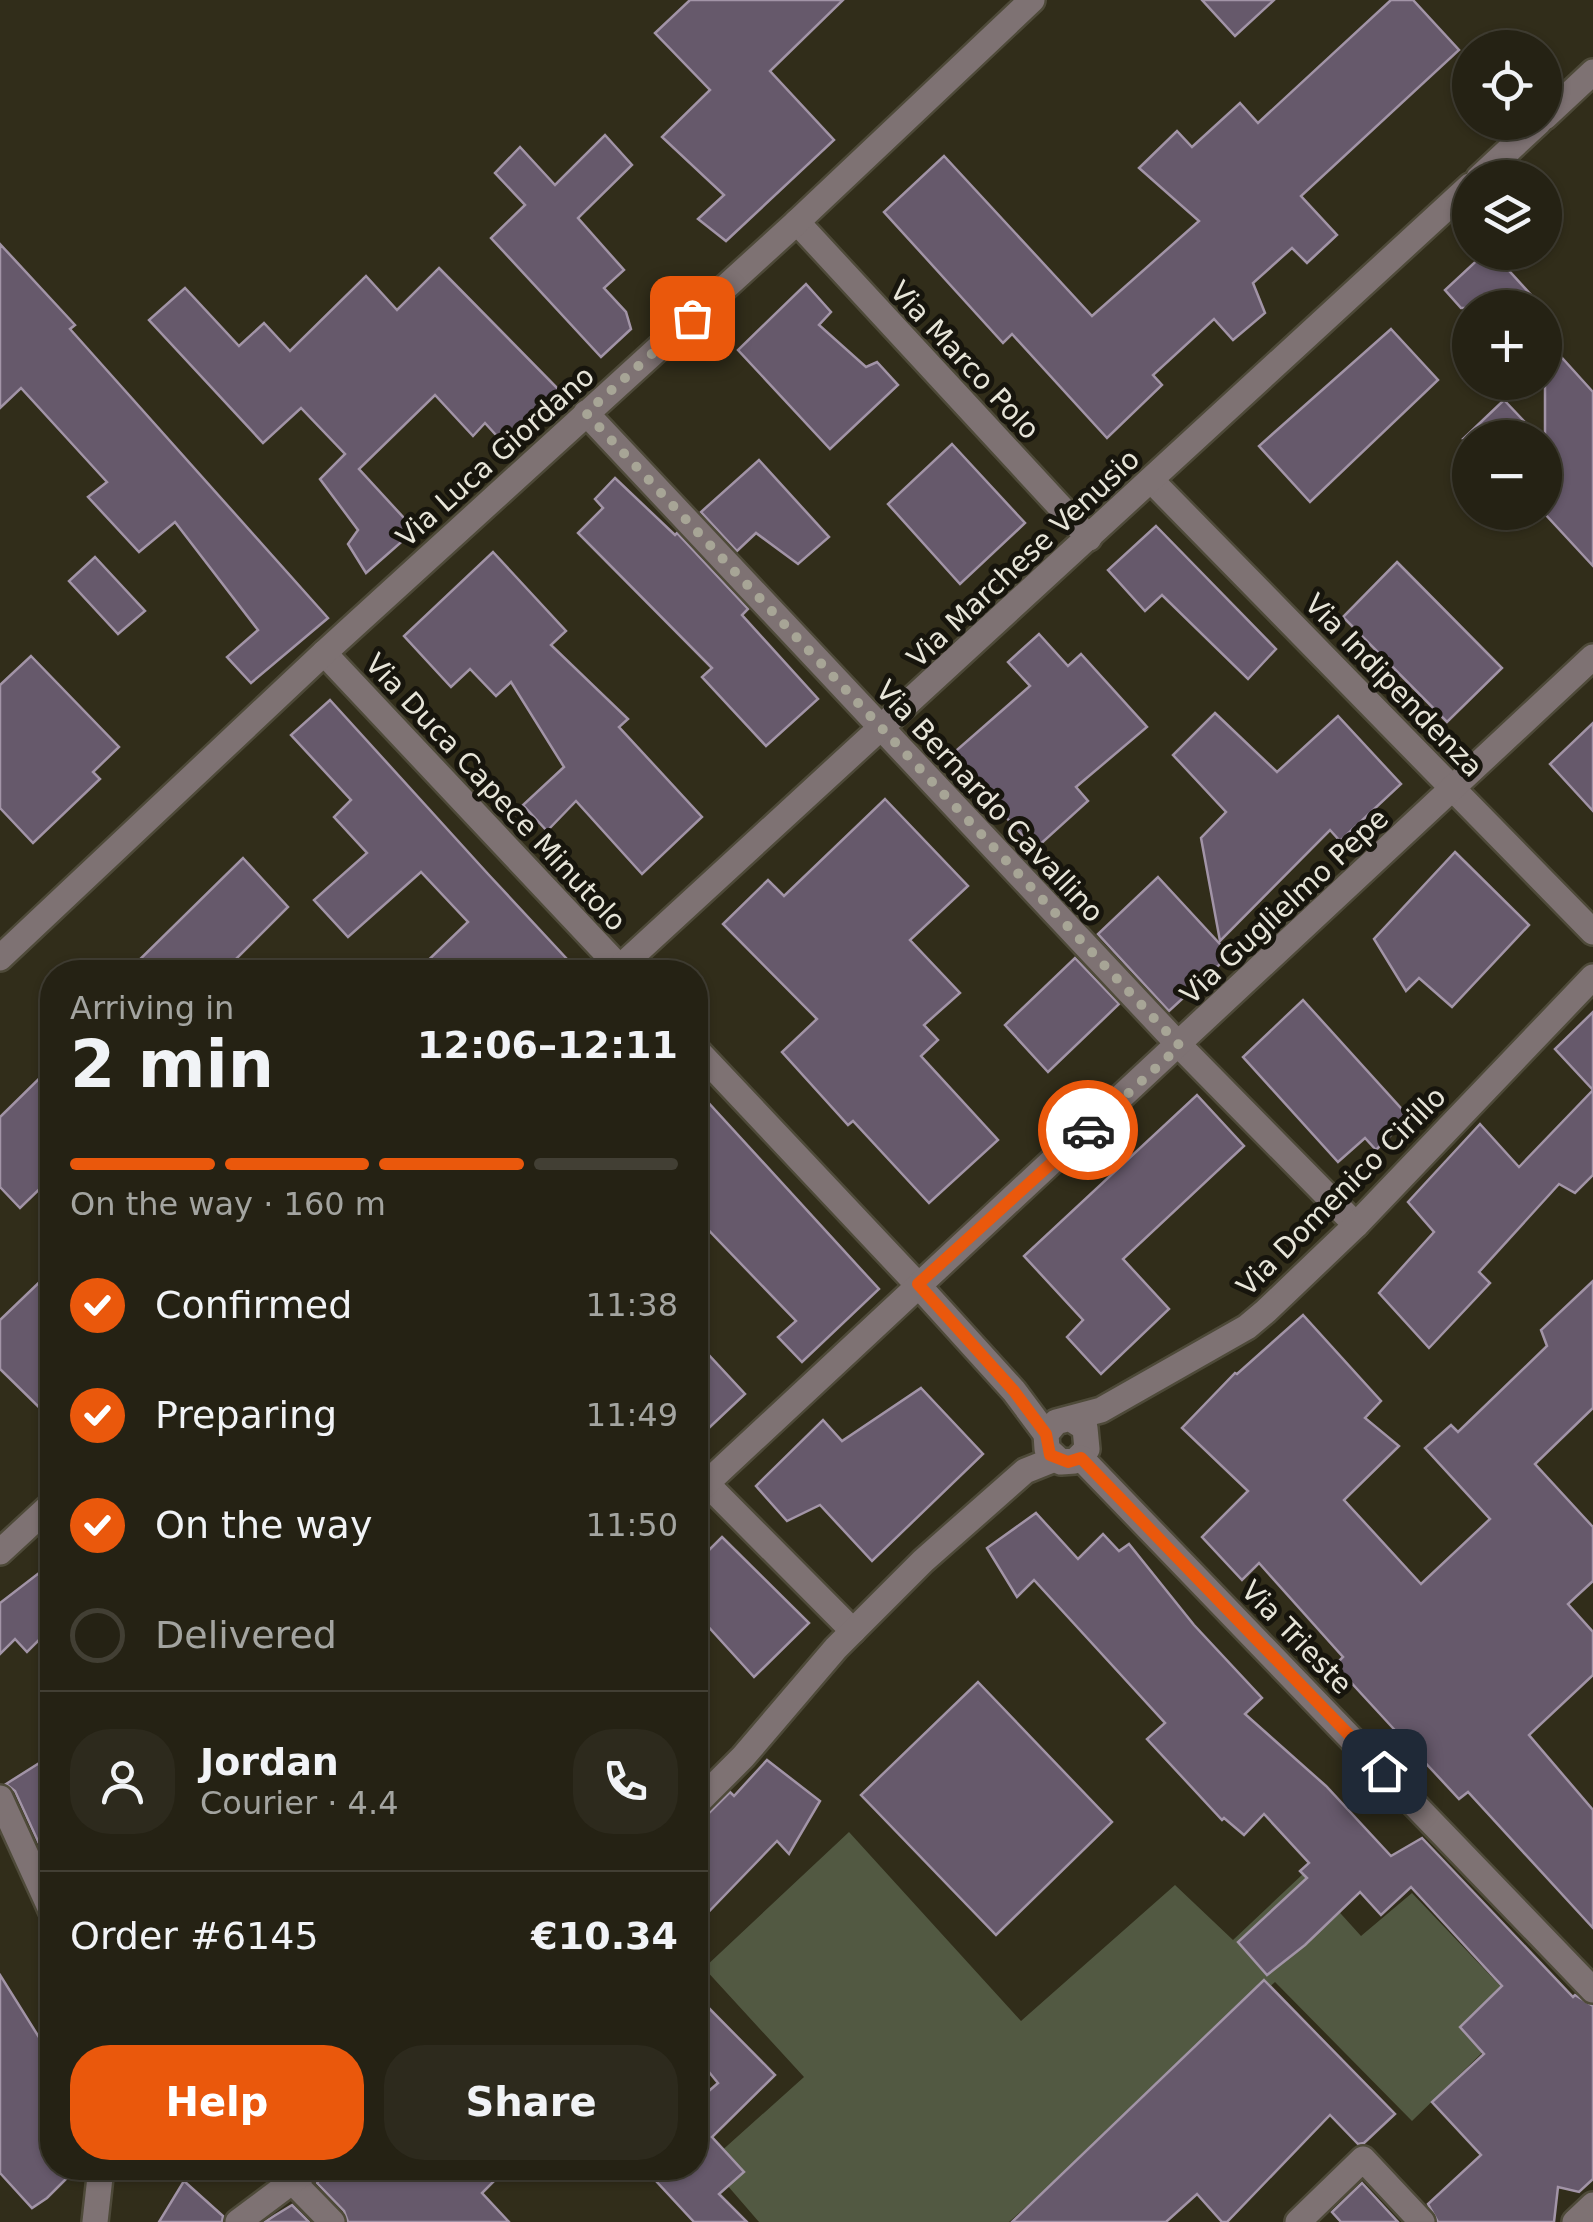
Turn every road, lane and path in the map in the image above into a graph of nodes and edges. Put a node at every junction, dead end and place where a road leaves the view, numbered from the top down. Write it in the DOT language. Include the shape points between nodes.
graph roads {
  1 [pos="1032,0"];
  2 [pos="1593,72"];
  3 [pos="1562,101"];
  4 [pos="1520,140"];
  5 [pos="1498,160"];
  6 [pos="1452,203"];
  7 [pos="797,222"];
  8 [pos="586,413"];
  9 [pos="1151,480"];
  10 [pos="1089,538"];
  11 [pos="324,652"];
  12 [pos="1593,657"];
  13 [pos="881,730"];
  14 [pos="1453,788"];
  15 [pos="1593,932"];
  16 [pos="0,958"];
  17 [pos="610,960"];
  18 [pos="632,960"];
  19 [pos="1593,977"];
  20 [pos="1180,1046"];
  21 [pos="708,1062"];
  22 [pos="1356,1226"];
  23 [pos="918,1284"];
  24 [pos="1067,1437"];
  25 [pos="708,1482"];
  26 [pos="708,1496"];
  27 [pos="40,1515"];
  28 [pos="0,1552"];
  29 [pos="852,1631"];
  30 [pos="708,1792"];
  31 [pos="0,1798"];
  32 [pos="40,1886"];
  33 [pos="1593,1990"];
  34 [pos="100,2180"];
  35 [pos="293,2180"];
  36 [pos="305,2180"];
  37 [pos="1593,2205"];
  38 [pos="95,2222"];
  39 [pos="238,2222"];
  40 [pos="332,2222"];
  41 [pos="1298,2222"];
  42 [pos="1422,2222"];
  43 [pos="1575,2222"];
  1 -- 7 [label="street, Via Luca Giordano"];
  2 -- 3 [label="street"];
  4 -- 5 [label="street"];
  6 -- 9 [label="street, Via Marchese Venusio"];
  7 -- 8 [label="street, Via Luca Giordano"];
  7 -- 10 [label="street, Via Marco Polo"];
  8 -- 11 [label="street, Via Luca Giordano"];
  8 -- 13 [label="street, Via Bernardo Cavallino"];
  9 -- 10 [label="street, Via Marchese Venusio"];
  9 -- 14 [label="street, Via Indipendenza"];
  10 -- 13 [label="street, Via Marchese Venusio"];
  11 -- 16 [label="street, Via Luca Giordano"];
  11 -- 17 [label="street, Via Duca Capece Minutolo"];
  12 -- 14 [label="street, Via Guglielmo Pepe"];
  13 -- 18 [label="street, Via Marchese Venusio"];
  13 -- 20 [label="street, Via Bernardo Cavallino"];
  14 -- 15 [label="street, Via Indipendenza"];
  14 -- 20 [label="street, Via Guglielmo Pepe"];
  19 -- 22 [label="street, Via Domenico Cirillo"];
  20 -- 22 [label="street, Via Bernardo Cavallino"];
  20 -- 23 [label="street, Via Guglielmo Pepe"];
  21 -- 23 [label="street"];
  22 -- 24 [label="street, Via Domenico Cirillo" via="1247,1327 1101,1410"];
  23 -- 24 [label="street" via="1014,1391"];
  23 -- 25 [label="street, Via Guglielmo Pepe"];
  24 -- 29 [label="street"];
  24 -- 33 [label="street, Via Trieste"];
  26 -- 29 [label="street, Via Guglielmo Pepe"];
  27 -- 28 [label="street"];
  29 -- 30 [label="street"];
  31 -- 32 [label="street"];
  34 -- 38 [label="street"];
  35 -- 39 [label="street"];
  36 -- 40 [label="street"];
  37 -- 43 [label="street"];
  41 -- 42 [label="street" via="1363,2159"];
}
